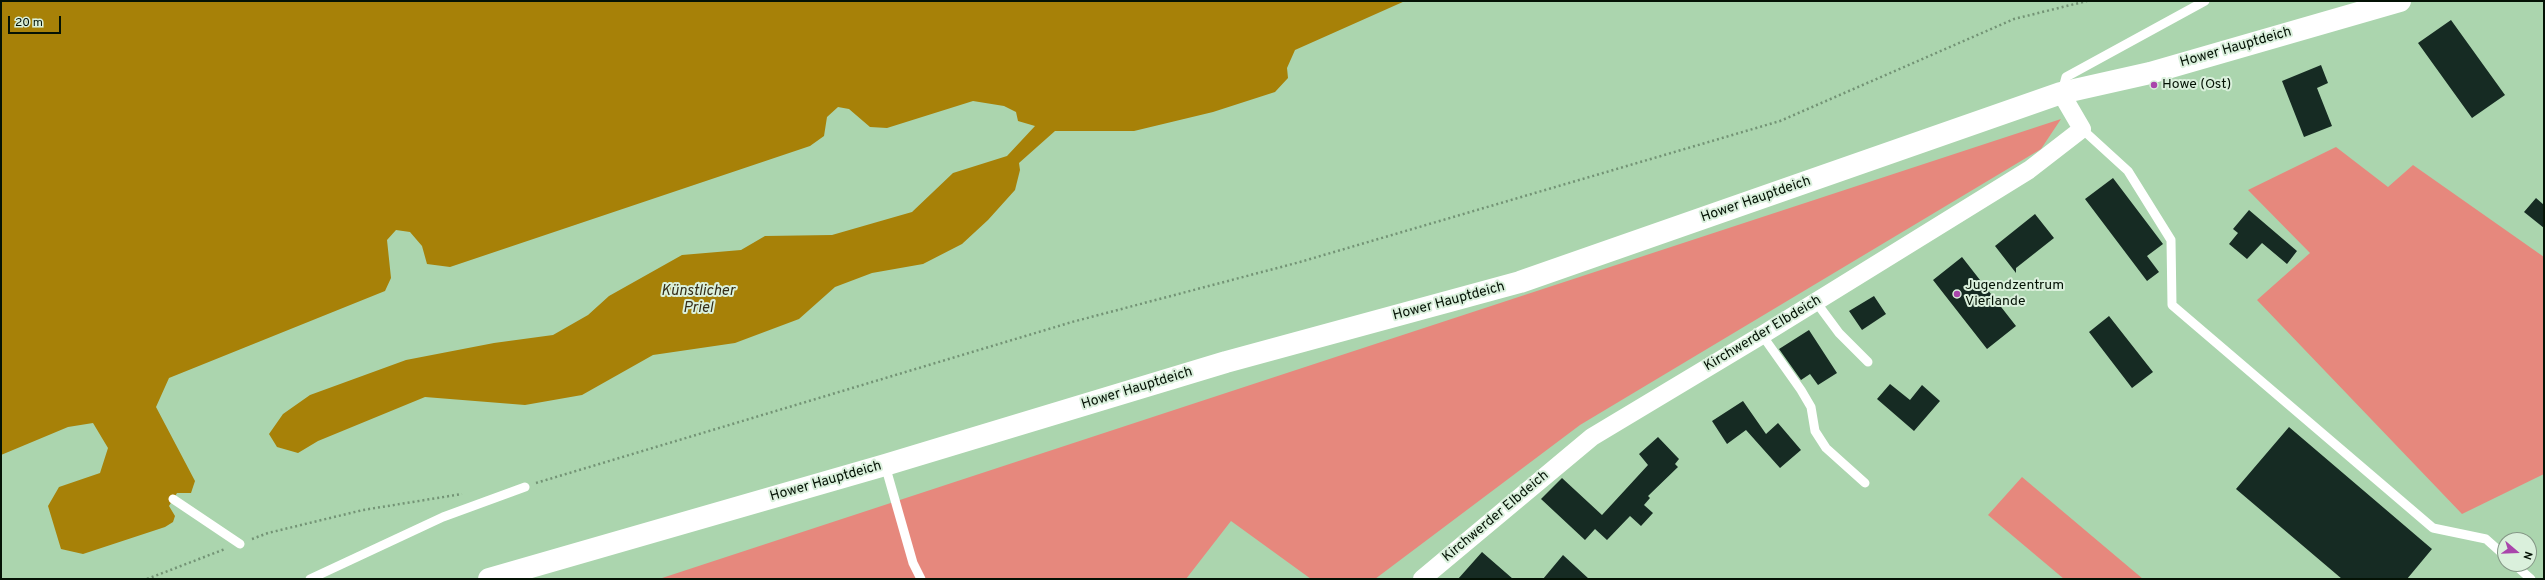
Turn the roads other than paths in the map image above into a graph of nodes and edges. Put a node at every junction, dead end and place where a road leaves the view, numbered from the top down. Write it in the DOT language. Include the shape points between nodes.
graph roads {
  1 [pos="2206,1"];
  2 [pos="2400,1"];
  3 [pos="2061,93"];
  4 [pos="2082,129"];
  5 [pos="1816,302"];
  6 [pos="1762,335"];
  7 [pos="1868,362"];
  8 [pos="884,465"];
  9 [pos="1865,483"];
  10 [pos="524,487"];
  11 [pos="173,499"];
  12 [pos="240,544"];
  13 [pos="2497,549"];
  14 [pos="2523,572"];
  15 [pos="310,579"];
  16 [pos="489,579"];
  17 [pos="921,579"];
  18 [pos="1422,579"];
  19 [pos="2531,579"];
  1 -- 3 [label="lane" via="2066,77"];
  2 -- 3 [label="street, Hower Hauptdeich" via="2150,73"];
  3 -- 4 [label="street"];
  3 -- 8 [label="street, Hower Hauptdeich" via="1520,282 1226,362"];
  4 -- 5 [label="street, Kirchwerder Elbdeich" via="2029,170"];
  4 -- 13 [label="lane" via="2128,170 2171,240 2172,305 2433,528 2486,539"];
  5 -- 6 [label="street, Kirchwerder Elbdeich"];
  5 -- 7 [label="lane" via="1839,333"];
  6 -- 9 [label="lane" via="1805,396 1811,407 1815,430 1826,448"];
  6 -- 18 [label="street, Kirchwerder Elbdeich" via="1592,437"];
  8 -- 16 [label="street, Hower Hauptdeich"];
  8 -- 17 [label="lane" via="913,564"];
  10 -- 15 [label="lane" via="443,517"];
  11 -- 12 [label="lane"];
  14 -- 19 [label="lane"];
}
